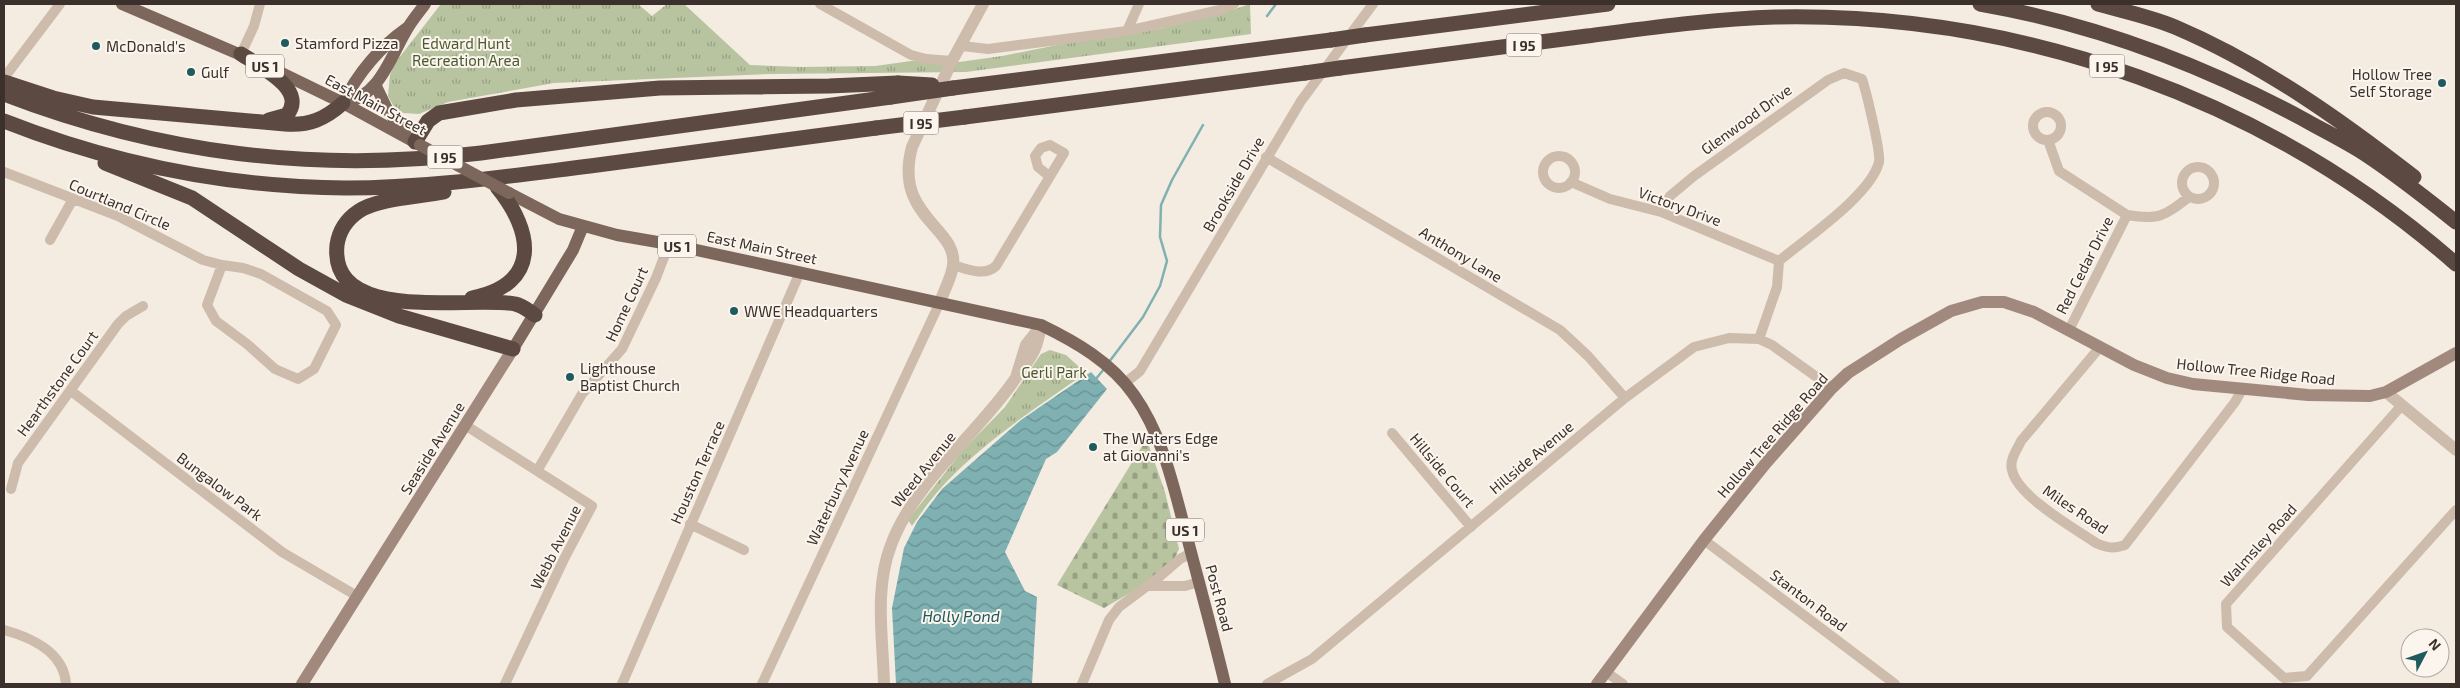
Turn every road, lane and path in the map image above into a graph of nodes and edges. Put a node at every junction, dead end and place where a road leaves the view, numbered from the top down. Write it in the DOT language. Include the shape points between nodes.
graph roads {
  1 [pos="60,4"];
  2 [pos="122,4"];
  3 [pos="260,4"];
  4 [pos="426,4"];
  5 [pos="820,4"];
  6 [pos="983,4"];
  7 [pos="1139,4"];
  8 [pos="1234,4"];
  9 [pos="1373,4"];
  10 [pos="1608,4"];
  11 [pos="1980,4"];
  12 [pos="2098,4"];
  13 [pos="408,27"];
  14 [pos="1127,31"];
  15 [pos="386,43"];
  16 [pos="962,46"];
  17 [pos="397,51"];
  18 [pos="241,54"];
  19 [pos="952,61"];
  20 [pos="6,77"];
  21 [pos="376,84"];
  22 [pos="960,87"];
  23 [pos="4,94"];
  24 [pos="343,103"];
  25 [pos="216,118"];
  26 [pos="4,121"];
  27 [pos="54,140"];
  28 [pos="2048,140"];
  29 [pos="415,142"];
  30 [pos="1266,157"];
  31 [pos="628,161"];
  32 [pos="4,172"];
  33 [pos="1049,176"];
  34 [pos="1571,182"];
  35 [pos="503,190"];
  36 [pos="2189,197"];
  37 [pos="73,199"];
  38 [pos="1662,212"];
  39 [pos="2127,214"];
  40 [pos="2456,221"];
  41 [pos="583,226"];
  42 [pos="50,240"];
  43 [pos="669,244"];
  44 [pos="1778,261"];
  45 [pos="2456,264"];
  46 [pos="222,265"];
  47 [pos="953,265"];
  48 [pos="800,272"];
  49 [pos="940,302"];
  50 [pos="436,303"];
  51 [pos="143,306"];
  52 [pos="535,315"];
  53 [pos="1041,326"];
  54 [pos="2069,330"];
  55 [pos="1758,339"];
  56 [pos="2100,347"];
  57 [pos="513,349"];
  58 [pos="2456,353"];
  59 [pos="1122,381"];
  60 [pos="1832,388"];
  61 [pos="2243,388"];
  62 [pos="71,391"];
  63 [pos="2386,392"];
  64 [pos="1625,398"];
  65 [pos="2402,406"];
  66 [pos="465,425"];
  67 [pos="1392,433"];
  68 [pos="2456,450"];
  69 [pos="536,471"];
  70 [pos="11,488"];
  71 [pos="2456,510"];
  72 [pos="690,524"];
  73 [pos="1471,527"];
  74 [pos="1704,540"];
  75 [pos="744,550"];
  76 [pos="1191,553"];
  77 [pos="1199,582"];
  78 [pos="1149,586"];
  79 [pos="358,596"];
  80 [pos="4,630"];
  81 [pos="1606,672"];
  82 [pos="66,684"];
  83 [pos="302,684"];
  84 [pos="505,684"];
  85 [pos="622,684"];
  86 [pos="762,684"];
  87 [pos="884,684"];
  88 [pos="1082,684"];
  89 [pos="1225,684"];
  90 [pos="1266,684"];
  91 [pos="1598,684"];
  92 [pos="1623,684"];
  93 [pos="1895,684"];
  1 -- 20 [label="street"];
  2 -- 18 [label="main road, East Main Street / US 1"];
  3 -- 18 [label="street"];
  4 -- 13 [label="main road"];
  5 -- 19 [label="street" via="911,55 926,60"];
  6 -- 16 [label="street"];
  7 -- 14 [label="street"];
  8 -- 14 [label="street"];
  9 -- 30 [label="street, Brookside Drive" via="1301,101"];
  10 -- 22 [label="highway, I 95, bridge"];
  11 -- 40 [label="highway, I 95" via="2094,31 2219,77 2338,138"];
  12 -- 40 [label="highway" via="2173,26 2267,74 2358,133 2426,186"];
  13 -- 15 [label="main road"];
  13 -- 17 [label="main road"];
  14 -- 16 [label="street" via="988,49"];
  15 -- 17 [label="main road"];
  15 -- 24 [label="main road"];
  16 -- 19 [label="street"];
  17 -- 21 [label="main road"];
  18 -- 24 [label="main road, East Main Street / US 1"];
  18 -- 25 [label="highway" via="288,89 292,99 290,110 283,118 270,120"];
  19 -- 47 [label="street" via="912,146 907,176 913,199 947,244"];
  20 -- 25 [label="highway" via="53,98 92,107"];
  21 -- 24 [label="main road" via="357,99"];
  21 -- 29 [label="main road" via="387,109"];
  22 -- 23 [label="highway, I 95, bridge" via="472,154 352,162 254,156 173,144 95,126"];
  22 -- 29 [label="highway, bridge" via="898,83 660,88 490,103 439,113 428,121"];
  24 -- 25 [label="highway" via="320,119 303,124"];
  24 -- 29 [label="main road, East Main Street / US 1"];
  26 -- 27 [label="highway, I 95"];
  27 -- 31 [label="highway, I 95" via="182,172 314,187 447,184"];
  27 -- 57 [label="highway" via="192,198 300,269 346,295 399,316"];
  28 -- 39 [label="street, Red Cedar Drive" via="2059,171"];
  29 -- 35 [label="main road, East Main Street / US 1, bridge"];
  30 -- 59 [label="street, Brookside Drive" via="1140,371"];
  30 -- 64 [label="street, Anthony Lane" via="1560,330"];
  31 -- 45 [label="highway, I 95, bridge" via="1668,26 1741,19 1840,18 1970,31 2097,62 2158,84 2277,139 2334,172 2394,214"];
  31 -- 50 [label="highway" via="378,204 361,210 346,222 338,238 337,255 351,282 379,296 406,302"];
  32 -- 37 [label="street, Courtland Circle"];
  33 -- 47 [label="street" via="994,268 980,272"];
  34 -- 38 [label="street, Victory Drive" via="1610,199"];
  35 -- 41 [label="main road, East Main Street / US 1" via="559,219"];
  35 -- 50 [label="highway" via="523,230 525,252 520,266 512,279 494,292"];
  36 -- 39 [label="street, Red Cedar Drive" via="2152,218"];
  37 -- 42 [label="street"];
  37 -- 46 [label="street, Courtland Circle" via="118,216 203,260"];
  38 -- 44 [label="street, Victory Drive"];
  38 -- 44 [label="street, Glenwood Drive" via="1670,196 1694,176 1828,80 1844,73 1862,79 1869,100 1879,161 1870,182 1856,198"];
  39 -- 54 [label="street, Red Cedar Drive"];
  41 -- 43 [label="main road, East Main Street / US 1"];
  41 -- 52 [label="main road, Seaside Avenue" via="573,250"];
  43 -- 48 [label="main road, East Main Street / US 1"];
  43 -- 69 [label="street, Home Court" via="618,356 582,394"];
  44 -- 55 [label="street" via="1777,287"];
  46 -- 46 [label="street, Courtland Circle" via="253,270 327,311 336,325 314,369 298,379 283,374 216,321 207,305"];
  47 -- 49 [label="street"];
  48 -- 49 [label="main road, East Main Street / US 1"];
  48 -- 72 [label="street, Houston Terrace"];
  49 -- 53 [label="main road, East Main Street / US 1"];
  49 -- 86 [label="street, Waterbury Avenue"];
  50 -- 52 [label="highway" via="514,304"];
  51 -- 62 [label="street, Hearthstone Court" via="118,324"];
  52 -- 57 [label="main road, Seaside Avenue"];
  53 -- 59 [label="main road, East Main Street / US 1" via="1100,358"];
  53 -- 87 [label="street, Weed Avenue" via="1030,361 916,498 896,532 884,568 882,593"];
  54 -- 56 [label="main road, Hollow Tree Ridge Road"];
  54 -- 60 [label="main road, Hollow Tree Ridge Road" via="2034,312 2004,302 1982,302 1951,311 1901,339"];
  55 -- 60 [label="street, Hillside Avenue" via="1772,345"];
  55 -- 64 [label="street, Hillside Avenue" via="1729,338 1694,347"];
  56 -- 61 [label="main road, Hollow Tree Ridge Road" via="2167,378 2193,384"];
  56 -- 61 [label="street, Miles Road" via="2021,441 2012,458 2011,469 2016,481 2028,494 2106,547 2125,545"];
  57 -- 66 [label="main road, Seaside Avenue"];
  58 -- 63 [label="main road, Hollow Tree Ridge Road"];
  59 -- 76 [label="main road, Post Road / US 1" via="1146,413 1162,448"];
  60 -- 74 [label="main road, Hollow Tree Ridge Road"];
  61 -- 63 [label="main road, Hollow Tree Ridge Road" via="2308,395 2370,396"];
  62 -- 70 [label="street, Hearthstone Court" via="18,463"];
  62 -- 79 [label="street, Bungalow Park" via="282,552"];
  63 -- 65 [label="street"];
  64 -- 73 [label="street, Hillside Avenue"];
  65 -- 68 [label="street"];
  65 -- 71 [label="street, Walmsley Road" via="2226,604 2227,627 2284,678 2307,676"];
  66 -- 69 [label="street, Webb Avenue"];
  66 -- 79 [label="main road, Seaside Avenue"];
  67 -- 73 [label="street, Hillside Court"];
  69 -- 84 [label="street, Webb Avenue" via="592,506"];
  72 -- 75 [label="street"];
  72 -- 85 [label="street, Houston Terrace"];
  73 -- 90 [label="street, Hillside Avenue" via="1312,659"];
  74 -- 81 [label="main road, Hollow Tree Ridge Road"];
  74 -- 93 [label="street, Stanton Road"];
  76 -- 77 [label="main road, Post Road / US 1"];
  76 -- 78 [label="street"];
  77 -- 78 [label="street" via="1186,586"];
  77 -- 89 [label="main road, Post Road / US 1"];
  78 -- 88 [label="street" via="1119,607 1109,620"];
  79 -- 83 [label="main road, Seaside Avenue"];
  80 -- 82 [label="street" via="31,638 49,652 62,671"];
  81 -- 91 [label="main road, Hollow Tree Ridge Road"];
  81 -- 92 [label="street"];
}
